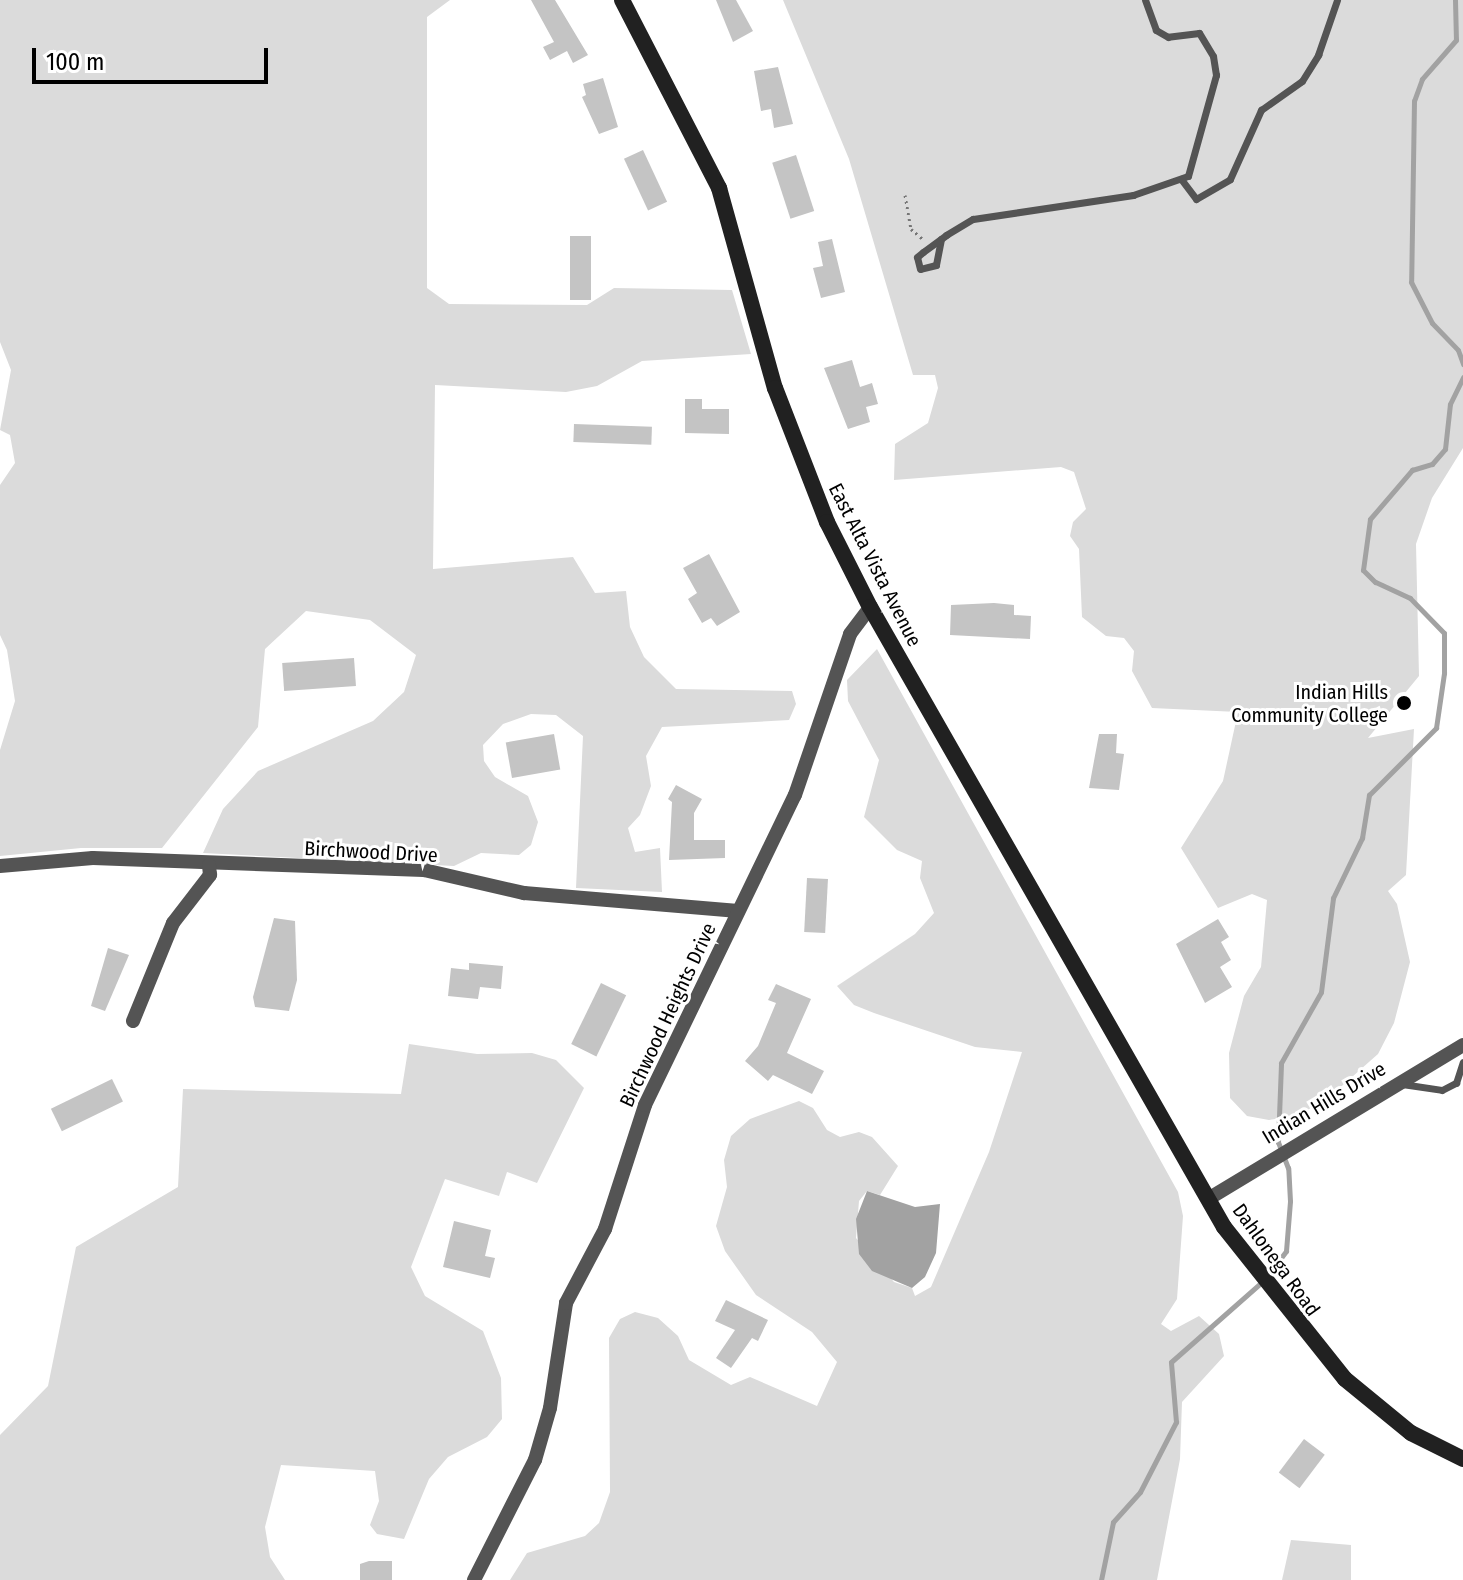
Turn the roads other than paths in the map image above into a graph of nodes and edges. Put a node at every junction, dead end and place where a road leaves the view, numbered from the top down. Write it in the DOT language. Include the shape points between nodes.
graph roads {
  1 [pos="622,0"];
  2 [pos="1145,0"];
  3 [pos="1337,0"];
  4 [pos="1181,179"];
  5 [pos="941,239"];
  6 [pos="870,607"];
  7 [pos="209,865"];
  8 [pos="0,866"];
  9 [pos="738,911"];
  10 [pos="133,1021"];
  11 [pos="1114,1033"];
  12 [pos="1463,1045"];
  13 [pos="1463,1062"];
  14 [pos="1396,1083"];
  15 [pos="1208,1199"];
  16 [pos="1463,1459"];
  17 [pos="474,1580"];
  1 -- 6 [label="main road, East Alta Vista Avenue" via="719,188 777,392 827,522"];
  2 -- 4 [label="lane" via="1156,30 1168,37 1199,33 1213,56 1216,75 1201,112 1192,165"];
  3 -- 4 [label="lane" via="1318,55 1302,81 1261,110 1230,179 1196,199"];
  4 -- 5 [label="lane" via="1133,195 993,213"];
  5 -- 5 [label="lane" via="917,257 924,271 936,265"];
  6 -- 9 [label="street, Birchwood Heights Drive" via="850,634 816,744"];
  6 -- 11 [label="main road, East Alta Vista Avenue"];
  7 -- 8 [label="street, Birchwood Drive" via="93,858"];
  7 -- 9 [label="street, Birchwood Drive" via="424,870 524,893"];
  7 -- 10 [label="street" via="210,875 173,923"];
  9 -- 17 [label="street, Birchwood Heights Drive" via="645,1105 605,1229 566,1303 550,1408 535,1460"];
  11 -- 15 [label="main road, Dahlonega Road"];
  12 -- 14 [label="street, Indian Hills Drive"];
  13 -- 14 [label="lane" via="1456,1083 1442,1090"];
  14 -- 15 [label="street, Indian Hills Drive"];
  15 -- 16 [label="main road, Dahlonega Road" via="1259,1273 1345,1379 1411,1433"];
}
